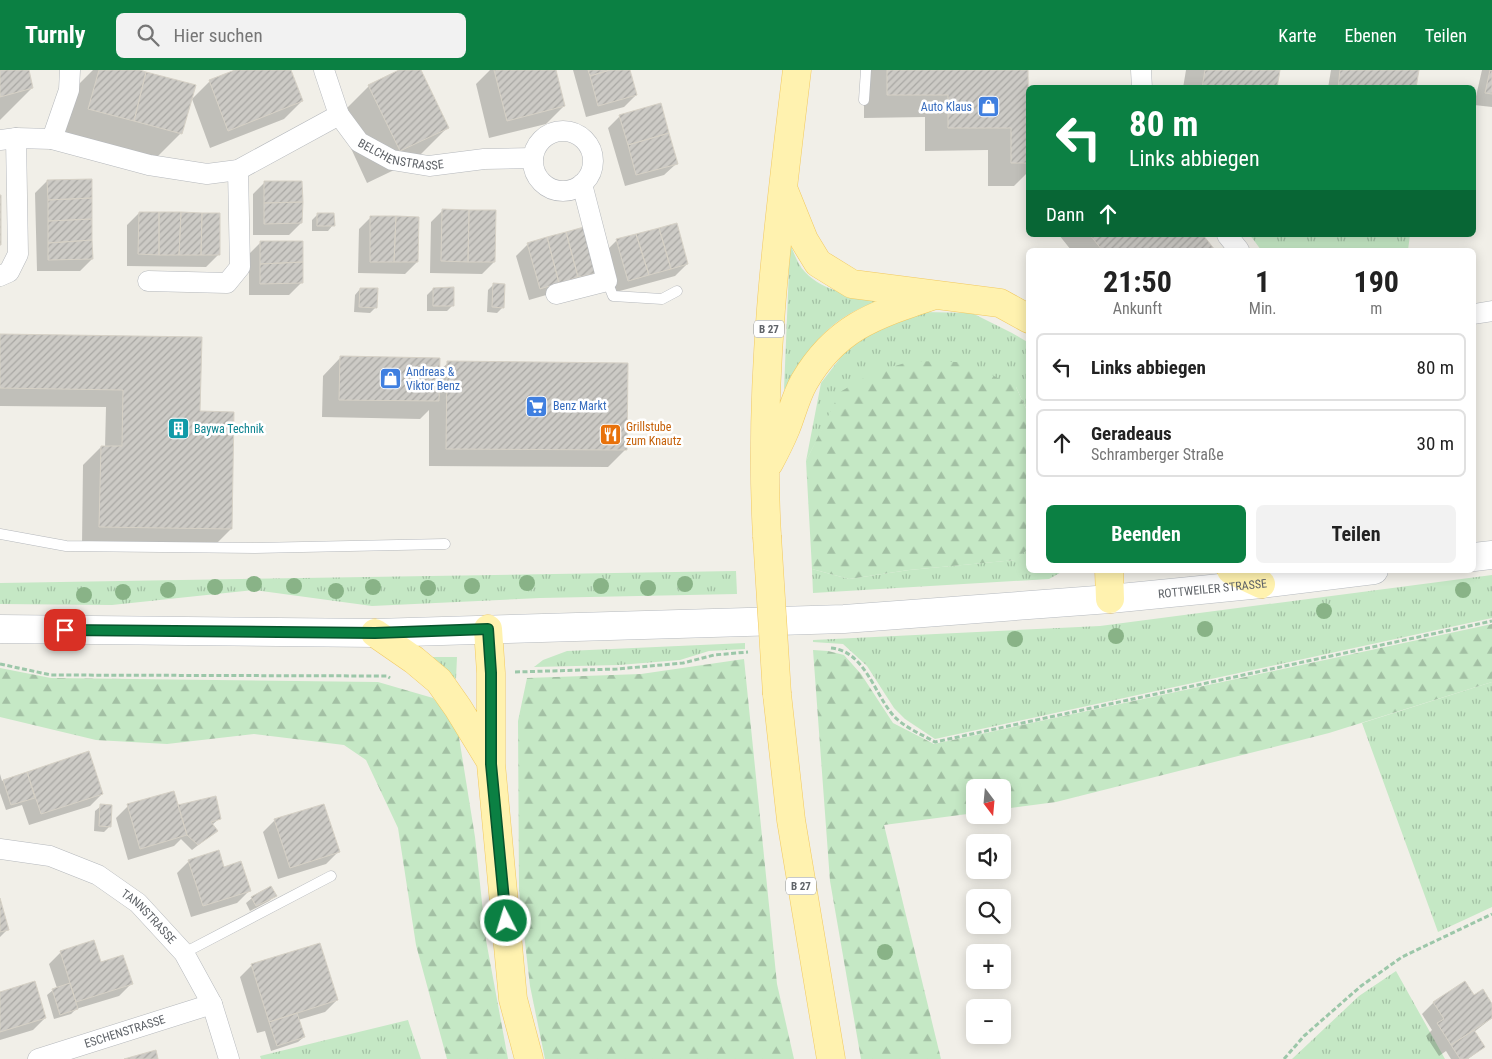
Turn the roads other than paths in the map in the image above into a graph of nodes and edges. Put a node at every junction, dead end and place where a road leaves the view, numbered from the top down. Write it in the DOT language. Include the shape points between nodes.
graph roads {
  1 [pos="70,70"];
  2 [pos="324,70"];
  3 [pos="797,70"];
  4 [pos="866,70"];
  5 [pos="1141,70"];
  6 [pos="1142,85"];
  7 [pos="864,100"];
  8 [pos="339,115"];
  9 [pos="8,139"];
  10 [pos="52,139"];
  11 [pos="533,158"];
  12 [pos="238,170"];
  13 [pos="582,184"];
  14 [pos="782,187"];
  15 [pos="1229,237"];
  16 [pos="1238,248"];
  17 [pos="0,276"];
  18 [pos="148,280"];
  19 [pos="608,281"];
  20 [pos="677,292"];
  21 [pos="556,294"];
  22 [pos="937,294"];
  23 [pos="1492,311"];
  24 [pos="1476,314"];
  25 [pos="1026,317"];
  26 [pos="765,471"];
  27 [pos="0,534"];
  28 [pos="446,544"];
  29 [pos="1492,555"];
  30 [pos="1476,557"];
  31 [pos="1110,573"];
  32 [pos="1237,573"];
  33 [pos="1350,573"];
  34 [pos="1261,584"];
  35 [pos="1110,600"];
  36 [pos="0,629"];
  37 [pos="488,629"];
  38 [pos="375,633"];
  39 [pos="491,764"];
  40 [pos="0,849"];
  41 [pos="330,876"];
  42 [pos="184,953"];
  43 [pos="212,1004"];
  44 [pos="38,1059"];
  45 [pos="228,1059"];
  46 [pos="528,1059"];
  47 [pos="831,1059"];
  1 -- 10 [label="street" via="69,90"];
  2 -- 8 [label="street, BELCHENSTRASSE"];
  3 -- 14 [label="main road, B 27"];
  4 -- 7 [label="lane"];
  5 -- 6 [label="street"];
  8 -- 11 [label="street, BELCHENSTRASSE" via="359,142 392,160 429,166 484,159"];
  8 -- 12 [label="street"];
  9 -- 10 [label="street"];
  9 -- 17 [label="street" via="18,254 10,272"];
  10 -- 12 [label="street" via="149,165 207,174"];
  11 -- 13 [label="street" via="537,176 552,189 562,191"];
  11 -- 13 [label="street" via="540,141 547,135 566,130 575,133 590,146 593,156 593,166"];
  12 -- 18 [label="street" via="240,267 227,283"];
  13 -- 19 [label="street"];
  14 -- 22 [label="main road" via="804,240 818,262 852,284"];
  14 -- 26 [label="main road, B 27" via="767,351"];
  15 -- 16 [label="street"];
  19 -- 20 [label="lane" via="613,296 662,299"];
  19 -- 21 [label="street"];
  22 -- 25 [label="main road" via="1000,303"];
  22 -- 26 [label="main road" via="878,314 844,335 822,355 803,383 786,429"];
  23 -- 24 [label="street"];
  26 -- 47 [label="main road, B 27, bridge" via="777,694 791,820"];
  27 -- 28 [label="lane" via="66,546 255,548"];
  29 -- 30 [label="street"];
  31 -- 35 [label="main road"];
  32 -- 34 [label="main road"];
  33 -- 34 [label="street, ROTTWEILER STRASSE"];
  34 -- 35 [label="street, ROTTWEILER STRASSE"];
  35 -- 37 [label="street, ROTTWEILER STRASSE" via="844,619"];
  36 -- 38 [label="street, ROTTWEILER STRASSE"];
  37 -- 38 [label="street, ROTTWEILER STRASSE"];
  37 -- 39 [label="main road"];
  38 -- 39 [label="main road" via="439,682"];
  39 -- 46 [label="main road" via="513,999"];
  40 -- 42 [label="street, TANNSTRASSE" via="50,856 98,875 138,904"];
  41 -- 42 [label="lane"];
  42 -- 43 [label="street, TANNSTRASSE"];
  43 -- 44 [label="street, ESCHENSTRASSE"];
  43 -- 45 [label="street, TANNSTRASSE"];
}
